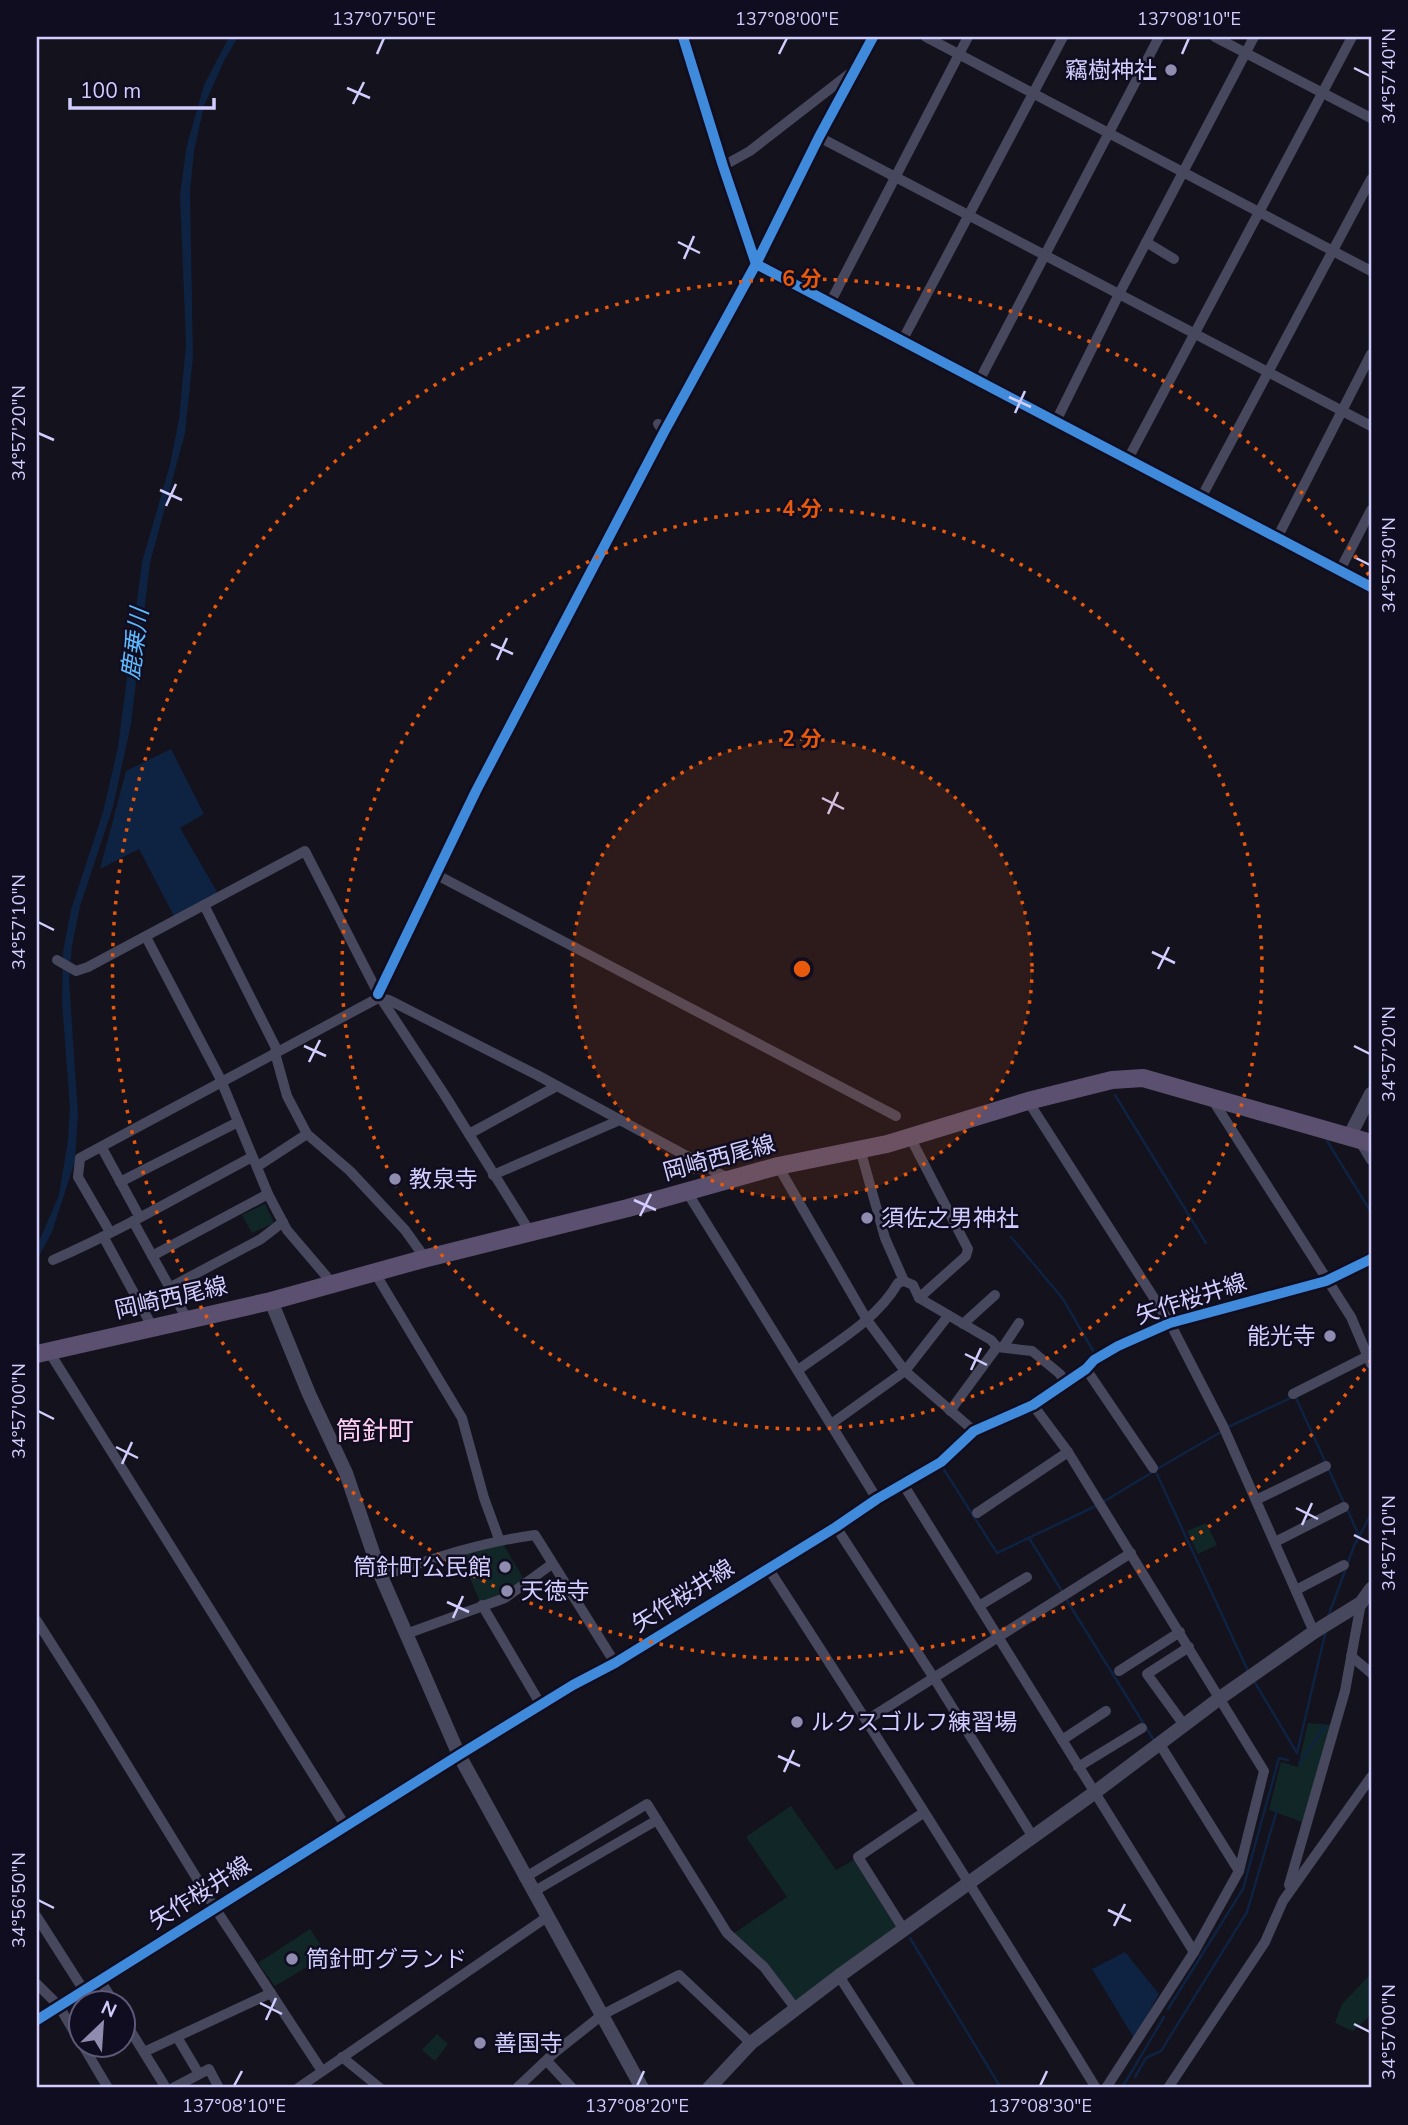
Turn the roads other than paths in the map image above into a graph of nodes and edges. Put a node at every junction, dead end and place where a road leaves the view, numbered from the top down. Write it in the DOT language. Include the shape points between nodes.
graph roads {
  1 [pos="683,37"];
  2 [pos="873,37"];
  3 [pos="926,37"];
  4 [pos="968,37"];
  5 [pos="1063,37"];
  6 [pos="1159,37"];
  7 [pos="1215,37"];
  8 [pos="1254,37"];
  9 [pos="1352,37"];
  10 [pos="1246,52"];
  11 [pos="959,54"];
  12 [pos="856,69"];
  13 [pos="1322,92"];
  14 [pos="1033,93"];
  15 [pos="1371,118"];
  16 [pos="1109,133"];
  17 [pos="819,137"];
  18 [pos="723,166"];
  19 [pos="1183,172"];
  20 [pos="894,177"];
  21 [pos="1371,179"];
  22 [pos="1258,211"];
  23 [pos="968,215"];
  24 [pos="1146,242"];
  25 [pos="1332,250"];
  26 [pos="1045,255"];
  27 [pos="1174,259"];
  28 [pos="756,264"];
  29 [pos="1371,271"];
  30 [pos="1119,294"];
  31 [pos="830,303"];
  32 [pos="1194,333"];
  33 [pos="902,341"];
  34 [pos="1371,354"];
  35 [pos="1268,372"];
  36 [pos="979,381"];
  37 [pos="1341,411"];
  38 [pos="1056,421"];
  39 [pos="1371,426"];
  40 [pos="661,428"];
  41 [pos="1128,459"];
  42 [pos="1201,498"];
  43 [pos="1370,515"];
  44 [pos="1277,538"];
  45 [pos="1339,570"];
  46 [pos="1371,587"];
  47 [pos="436,876"];
  48 [pos="204,905"];
  49 [pos="146,937"];
  50 [pos="57,960"];
  51 [pos="380,996"];
  52 [pos="275,1053"];
  53 [pos="221,1084"];
  54 [pos="556,1086"];
  55 [pos="1371,1094"];
  56 [pos="1211,1097"];
  57 [pos="1028,1101"];
  58 [pos="896,1115"];
  59 [pos="620,1120"];
  60 [pos="238,1122"];
  61 [pos="307,1134"];
  62 [pos="469,1134"];
  63 [pos="910,1138"];
  64 [pos="1360,1140"];
  65 [pos="102,1147"];
  66 [pos="860,1149"];
  67 [pos="1371,1160"];
  68 [pos="255,1161"];
  69 [pos="778,1166"];
  70 [pos="493,1175"];
  71 [pos="731,1180"];
  72 [pos="120,1182"];
  73 [pos="687,1192"];
  74 [pos="268,1194"];
  75 [pos="136,1219"];
  76 [pos="283,1222"];
  77 [pos="530,1232"];
  78 [pos="107,1235"];
  79 [pos="152,1256"];
  80 [pos="423,1259"];
  81 [pos="1371,1259"];
  82 [pos="54,1260"];
  83 [pos="374,1273"];
  84 [pos="904,1281"];
  85 [pos="1326,1281"];
  86 [pos="329,1285"];
  87 [pos="169,1288"];
  88 [pos="995,1295"];
  89 [pos="919,1298"];
  90 [pos="271,1301"];
  91 [pos="948,1316"];
  92 [pos="187,1320"];
  93 [pos="867,1320"];
  94 [pos="1018,1323"];
  95 [pos="1170,1323"];
  96 [pos="963,1324"];
  97 [pos="1371,1327"];
  98 [pos="153,1328"];
  99 [pos="1359,1334"];
  100 [pos="1000,1347"];
  101 [pos="42,1352"];
  102 [pos="1370,1360"];
  103 [pos="1086,1369"];
  104 [pos="798,1370"];
  105 [pos="905,1371"];
  106 [pos="1065,1383"];
  107 [pos="1293,1394"];
  108 [pos="1033,1405"];
  109 [pos="950,1411"];
  110 [pos="831,1424"];
  111 [pos="974,1431"];
  112 [pos="1068,1452"];
  113 [pos="1326,1466"];
  114 [pos="1153,1468"];
  115 [pos="903,1484"];
  116 [pos="877,1499"];
  117 [pos="1256,1500"];
  118 [pos="1344,1507"];
  119 [pos="977,1513"];
  120 [pos="836,1527"];
  121 [pos="499,1539"];
  122 [pos="1275,1542"];
  123 [pos="1131,1553"];
  124 [pos="552,1564"];
  125 [pos="1345,1565"];
  126 [pos="768,1567"];
  127 [pos="381,1576"];
  128 [pos="1027,1577"];
  129 [pos="1371,1589"];
  130 [pos="1296,1590"];
  131 [pos="1361,1603"];
  132 [pos="482,1605"];
  133 [pos="979,1606"];
  134 [pos="37,1621"];
  135 [pos="1180,1632"];
  136 [pos="1314,1632"];
  137 [pos="406,1634"];
  138 [pos="999,1638"];
  139 [pos="1189,1647"];
  140 [pos="1351,1656"];
  141 [pos="615,1663"];
  142 [pos="1119,1671"];
  143 [pos="1371,1673"];
  144 [pos="934,1678"];
  145 [pos="1220,1698"];
  146 [pos="541,1705"];
  147 [pos="1106,1711"];
  148 [pos="867,1720"];
  149 [pos="1184,1726"];
  150 [pos="1142,1728"];
  151 [pos="1062,1740"];
  152 [pos="1159,1743"];
  153 [pos="459,1755"];
  154 [pos="1078,1767"];
  155 [pos="1371,1777"];
  156 [pos="1094,1793"];
  157 [pos="923,1813"];
  158 [pos="657,1820"];
  159 [pos="346,1827"];
  160 [pos="1033,1837"];
  161 [pos="1239,1871"];
  162 [pos="524,1878"];
  163 [pos="971,1883"];
  164 [pos="533,1892"];
  165 [pos="1283,1901"];
  166 [pos="215,1908"];
  167 [pos="37,1917"];
  168 [pos="547,1917"];
  169 [pos="904,1930"];
  170 [pos="1194,1952"];
  171 [pos="839,1976"];
  172 [pos="100,1979"];
  173 [pos="37,1984"];
  174 [pos="82,1988"];
  175 [pos="85,1988"];
  176 [pos="105,1988"];
  177 [pos="271,1993"];
  178 [pos="66,2001"];
  179 [pos="59,2006"];
  180 [pos="796,2009"];
  181 [pos="601,2015"];
  182 [pos="66,2018"];
  183 [pos="37,2020"];
  184 [pos="177,2037"];
  185 [pos="136,2039"];
  186 [pos="751,2043"];
  187 [pos="144,2052"];
  188 [pos="342,2057"];
  189 [pos="90,2058"];
  190 [pos="547,2061"];
  191 [pos="323,2071"];
  192 [pos="198,2074"];
  193 [pos="108,2088"];
  194 [pos="166,2088"];
  195 [pos="173,2088"];
  196 [pos="219,2088"];
  197 [pos="298,2088"];
  198 [pos="380,2088"];
  199 [pos="517,2088"];
  200 [pos="572,2088"];
  201 [pos="642,2088"];
  202 [pos="709,2088"];
  203 [pos="911,2088"];
  204 [pos="1096,2088"];
  205 [pos="1106,2088"];
  206 [pos="1168,2088"];
  1 -- 18 [label="street"];
  2 -- 12 [label="street"];
  3 -- 11 [label="street"];
  4 -- 11 [label="street"];
  5 -- 14 [label="street"];
  6 -- 16 [label="street"];
  7 -- 10 [label="street"];
  8 -- 10 [label="street"];
  9 -- 13 [label="street"];
  10 -- 13 [label="street"];
  10 -- 19 [label="street"];
  11 -- 14 [label="street"];
  11 -- 20 [label="street"];
  12 -- 17 [label="street"];
  12 -- 18 [label="street" via="750,151"];
  13 -- 15 [label="street"];
  13 -- 22 [label="street"];
  14 -- 16 [label="street"];
  14 -- 23 [label="street"];
  16 -- 19 [label="street"];
  16 -- 26 [label="street"];
  17 -- 20 [label="street"];
  17 -- 28 [label="street"];
  18 -- 28 [label="street"];
  19 -- 22 [label="street"];
  19 -- 24 [label="street"];
  20 -- 23 [label="street"];
  20 -- 31 [label="street"];
  21 -- 25 [label="street"];
  22 -- 25 [label="street"];
  22 -- 32 [label="street"];
  23 -- 26 [label="street"];
  23 -- 33 [label="street"];
  24 -- 27 [label="street"];
  24 -- 30 [label="street"];
  25 -- 29 [label="street"];
  25 -- 35 [label="street"];
  26 -- 30 [label="street"];
  26 -- 36 [label="street"];
  28 -- 31 [label="street"];
  28 -- 40 [label="street"];
  30 -- 32 [label="street"];
  30 -- 38 [label="street"];
  31 -- 33 [label="street"];
  32 -- 35 [label="street"];
  32 -- 41 [label="street"];
  33 -- 36 [label="street"];
  34 -- 37 [label="street"];
  35 -- 37 [label="street"];
  35 -- 42 [label="street"];
  36 -- 38 [label="street"];
  37 -- 39 [label="street"];
  37 -- 44 [label="street"];
  38 -- 41 [label="street"];
  40 -- 47 [label="street"];
  41 -- 42 [label="street"];
  42 -- 44 [label="street"];
  43 -- 45 [label="street"];
  44 -- 45 [label="street"];
  45 -- 46 [label="street"];
  47 -- 51 [label="street"];
  47 -- 58 [label="street"];
  48 -- 49 [label="street"];
  48 -- 51 [label="street" via="305,851"];
  48 -- 52 [label="street"];
  49 -- 50 [label="street" via="76,971"];
  49 -- 53 [label="street"];
  51 -- 52 [label="street"];
  51 -- 54 [label="street"];
  51 -- 62 [label="street"];
  52 -- 53 [label="street"];
  52 -- 61 [label="street" via="287,1096"];
  53 -- 60 [label="street"];
  53 -- 65 [label="street"];
  54 -- 59 [label="street"];
  54 -- 62 [label="street"];
  55 -- 64 [label="street"];
  56 -- 57 [label="main road, 岡崎西尾線" via="1143,1078 1127,1078"];
  56 -- 64 [label="main road, 岡崎西尾線"];
  56 -- 85 [label="street"];
  57 -- 63 [label="main road, 岡崎西尾線"];
  57 -- 95 [label="street"];
  59 -- 70 [label="street"];
  59 -- 71 [label="street"];
  60 -- 68 [label="street"];
  60 -- 72 [label="street"];
  61 -- 68 [label="street"];
  61 -- 80 [label="street" via="350,1171 405,1230"];
  62 -- 70 [label="street"];
  63 -- 66 [label="main road, 岡崎西尾線"];
  63 -- 89 [label="street" via="968,1249 966,1256"];
  64 -- 67 [label="street"];
  65 -- 72 [label="street"];
  65 -- 78 [label="street" via="80,1158 78,1174"];
  66 -- 69 [label="main road, 岡崎西尾線"];
  66 -- 84 [label="street"];
  68 -- 74 [label="street"];
  68 -- 75 [label="street"];
  69 -- 71 [label="main road, 岡崎西尾線"];
  69 -- 93 [label="street"];
  70 -- 77 [label="street"];
  71 -- 73 [label="main road, 岡崎西尾線"];
  72 -- 75 [label="street"];
  73 -- 77 [label="main road, 岡崎西尾線"];
  73 -- 104 [label="street"];
  74 -- 76 [label="street"];
  74 -- 79 [label="street"];
  75 -- 78 [label="street"];
  75 -- 79 [label="street"];
  76 -- 86 [label="street"];
  76 -- 87 [label="street" via="261,1239"];
  77 -- 80 [label="main road, 岡崎西尾線"];
  78 -- 82 [label="street"];
  78 -- 98 [label="street"];
  79 -- 87 [label="street"];
  80 -- 83 [label="main road, 岡崎西尾線"];
  81 -- 85 [label="street, 矢作桜井線"];
  83 -- 86 [label="main road, 岡崎西尾線"];
  83 -- 121 [label="street" via="462,1418"];
  84 -- 89 [label="street" via="913,1285"];
  84 -- 93 [label="street"];
  85 -- 95 [label="street, 矢作桜井線"];
  85 -- 99 [label="street"];
  86 -- 90 [label="main road, 岡崎西尾線"];
  87 -- 92 [label="street"];
  88 -- 96 [label="street"];
  89 -- 91 [label="street"];
  90 -- 92 [label="main road, 岡崎西尾線"];
  90 -- 127 [label="street" via="346,1473"];
  91 -- 96 [label="street"];
  91 -- 105 [label="street"];
  92 -- 98 [label="main road, 岡崎西尾線"];
  93 -- 104 [label="street"];
  93 -- 105 [label="street"];
  94 -- 100 [label="street"];
  95 -- 103 [label="street, 矢作桜井線" via="1118,1346"];
  95 -- 117 [label="street"];
  96 -- 100 [label="street"];
  97 -- 99 [label="street"];
  98 -- 101 [label="main road, 岡崎西尾線"];
  99 -- 102 [label="street"];
  100 -- 106 [label="street" via="1032,1351"];
  100 -- 109 [label="street"];
  101 -- 159 [label="street"];
  102 -- 107 [label="street"];
  103 -- 106 [label="street, 矢作桜井線"];
  103 -- 114 [label="street"];
  104 -- 110 [label="street"];
  105 -- 109 [label="street"];
  105 -- 110 [label="street"];
  106 -- 108 [label="street, 矢作桜井線"];
  108 -- 111 [label="street, 矢作桜井線"];
  108 -- 112 [label="street"];
  109 -- 111 [label="street"];
  110 -- 116 [label="street"];
  111 -- 115 [label="street, 矢作桜井線" via="941,1462"];
  112 -- 119 [label="street"];
  112 -- 123 [label="street"];
  113 -- 117 [label="street"];
  115 -- 116 [label="street, 矢作桜井線"];
  115 -- 133 [label="street"];
  116 -- 120 [label="street, 矢作桜井線"];
  117 -- 122 [label="street"];
  118 -- 122 [label="street"];
  120 -- 126 [label="street, 矢作桜井線"];
  120 -- 144 [label="street"];
  121 -- 124 [label="street" via="535,1535"];
  121 -- 127 [label="street"];
  122 -- 130 [label="street"];
  123 -- 135 [label="street"];
  123 -- 138 [label="street"];
  124 -- 132 [label="street" via="505,1598"];
  124 -- 141 [label="street"];
  125 -- 130 [label="street"];
  126 -- 141 [label="street, 矢作桜井線"];
  126 -- 148 [label="street"];
  127 -- 137 [label="street"];
  128 -- 133 [label="street"];
  129 -- 131 [label="street"];
  130 -- 136 [label="street"];
  131 -- 136 [label="street"];
  131 -- 140 [label="street"];
  132 -- 137 [label="street"];
  132 -- 146 [label="street"];
  133 -- 138 [label="street"];
  134 -- 166 [label="street"];
  135 -- 139 [label="street"];
  135 -- 142 [label="street"];
  136 -- 145 [label="street"];
  137 -- 153 [label="street"];
  138 -- 144 [label="street"];
  138 -- 151 [label="street"];
  139 -- 145 [label="street"];
  139 -- 149 [label="street" via="1147,1674"];
  140 -- 143 [label="street"];
  140 -- 165 [label="street" via="1342,1702"];
  141 -- 146 [label="street, 矢作桜井線"];
  144 -- 148 [label="street"];
  144 -- 160 [label="street"];
  145 -- 149 [label="street"];
  145 -- 161 [label="street" via="1264,1771"];
  146 -- 153 [label="street, 矢作桜井線"];
  147 -- 151 [label="street"];
  148 -- 157 [label="street"];
  149 -- 152 [label="street"];
  150 -- 154 [label="street"];
  151 -- 154 [label="street"];
  152 -- 156 [label="street"];
  152 -- 161 [label="street"];
  153 -- 159 [label="street, 矢作桜井線"];
  153 -- 162 [label="street"];
  154 -- 156 [label="street"];
  155 -- 165 [label="street"];
  156 -- 160 [label="street"];
  156 -- 170 [label="street"];
  157 -- 163 [label="street"];
  157 -- 169 [label="street" via="858,1857"];
  158 -- 162 [label="street" via="647,1804"];
  158 -- 164 [label="street"];
  158 -- 180 [label="street" via="727,1933 764,1968"];
  159 -- 166 [label="street, 矢作桜井線"];
  160 -- 163 [label="street"];
  161 -- 170 [label="street"];
  162 -- 164 [label="street"];
  163 -- 169 [label="street"];
  163 -- 204 [label="street"];
  164 -- 168 [label="street"];
  165 -- 206 [label="street" via="1265,1942"];
  166 -- 172 [label="street, 矢作桜井線"];
  166 -- 177 [label="street"];
  167 -- 174 [label="street"];
  168 -- 181 [label="street"];
  168 -- 188 [label="street"];
  169 -- 171 [label="street"];
  170 -- 205 [label="street"];
  171 -- 180 [label="street"];
  171 -- 203 [label="street"];
  172 -- 175 [label="street, 矢作桜井線"];
  172 -- 176 [label="street"];
  173 -- 179 [label="street"];
  177 -- 184 [label="street"];
  177 -- 191 [label="street"];
  178 -- 179 [label="street, 矢作桜井線"];
  179 -- 182 [label="street"];
  179 -- 183 [label="street, 矢作桜井線"];
  180 -- 186 [label="street"];
  181 -- 186 [label="street" via="679,1975"];
  181 -- 190 [label="street"];
  181 -- 201 [label="street"];
  184 -- 187 [label="street"];
  184 -- 192 [label="street"];
  185 -- 187 [label="street"];
  186 -- 202 [label="street"];
  187 -- 194 [label="street"];
  188 -- 191 [label="street"];
  188 -- 198 [label="street"];
  189 -- 193 [label="street"];
  190 -- 199 [label="street"];
  190 -- 200 [label="street"];
  191 -- 197 [label="street"];
  192 -- 195 [label="street"];
  192 -- 196 [label="street" via="209,2069"];
}
